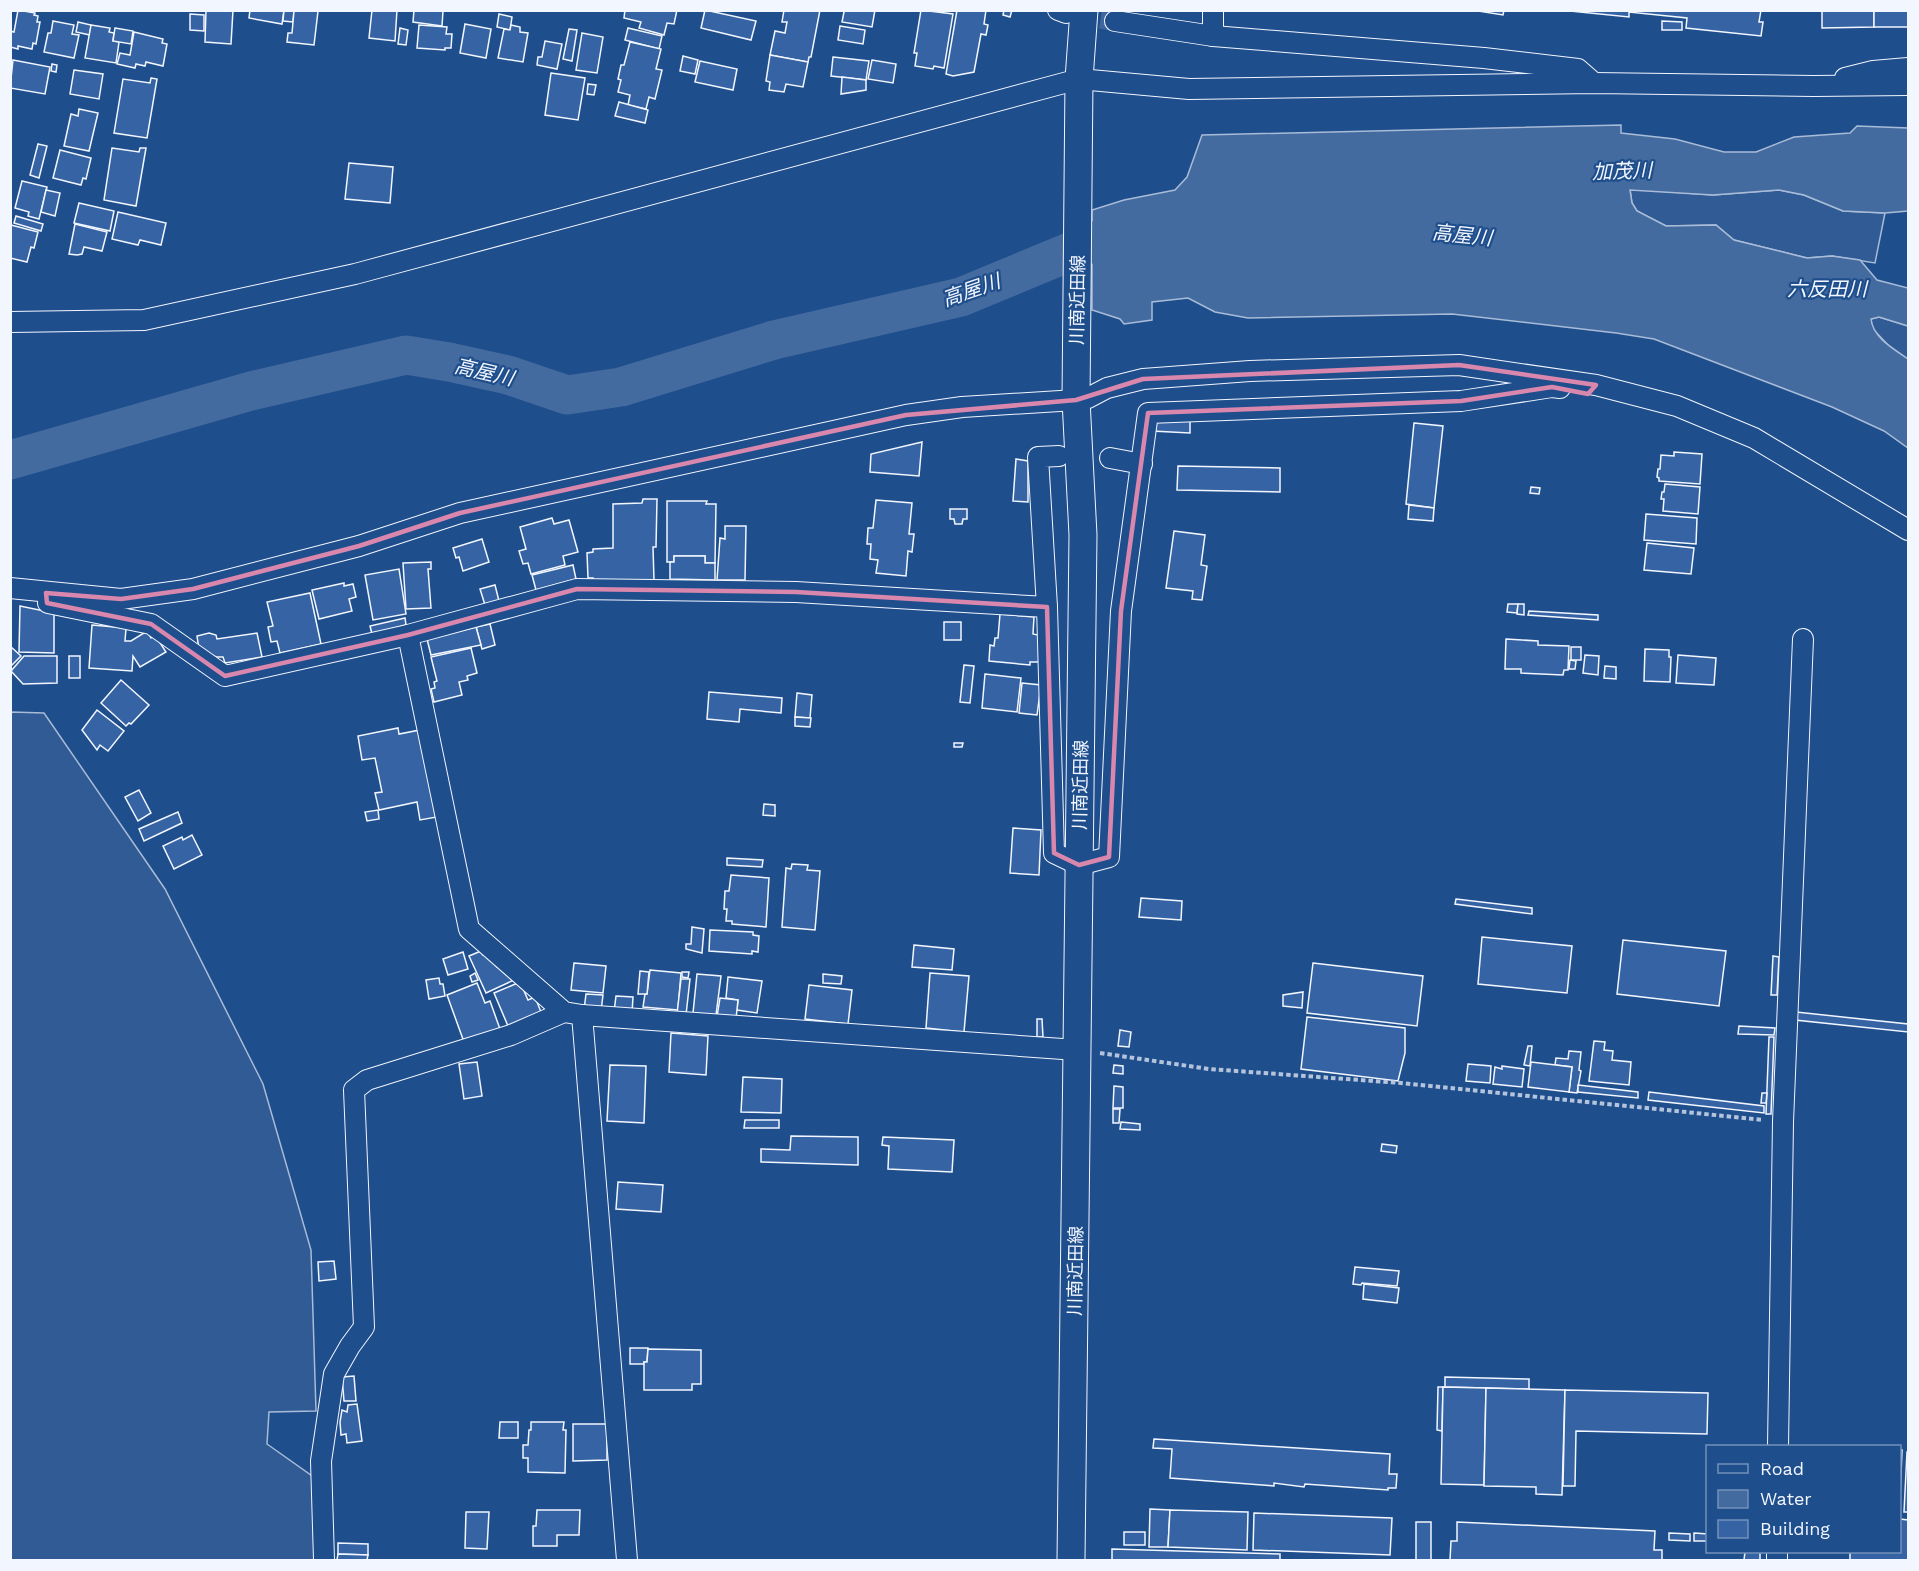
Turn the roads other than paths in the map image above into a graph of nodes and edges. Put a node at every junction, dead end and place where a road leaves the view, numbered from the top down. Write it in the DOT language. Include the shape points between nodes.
graph roads {
  1 [pos="1213,10"];
  2 [pos="1069,11"];
  3 [pos="1139,18"];
  4 [pos="1115,21"];
  5 [pos="1213,36"];
  6 [pos="1908,68"];
  7 [pos="1594,83"];
  8 [pos="1908,85"];
  9 [pos="1814,86"];
  10 [pos="1079,93"];
  11 [pos="10,322"];
  12 [pos="1596,386"];
  13 [pos="1076,387"];
  14 [pos="1059,456"];
  15 [pos="1110,458"];
  16 [pos="1142,464"];
  17 [pos="1908,530"];
  18 [pos="10,588"];
  19 [pos="46,593"];
  20 [pos="1047,608"];
  21 [pos="408,635"];
  22 [pos="1803,639"];
  23 [pos="1079,865"];
  24 [pos="573,1013"];
  25 [pos="1077,1050"];
  26 [pos="1778,1445"];
  27 [pos="324,1560"];
  28 [pos="627,1560"];
  29 [pos="1071,1560"];
  1 -- 5 [label="street"];
  2 -- 10 [label="main road, 川南近田線"];
  3 -- 4 [label="street"];
  3 -- 5 [label="street"];
  5 -- 7 [label="street" via="1566,67 1578,69"];
  6 -- 9 [label="street" via="1873,71"];
  7 -- 9 [label="street"];
  7 -- 10 [label="street"];
  8 -- 9 [label="street"];
  10 -- 11 [label="street" via="355,274 144,320"];
  10 -- 13 [label="main road, 川南近田線"];
  12 -- 13 [label="street" via="1459,365 1262,370 1143,379 1107,388 1088,398"];
  12 -- 16 [label="street" via="1588,394 1552,387 1461,401 1148,413"];
  12 -- 17 [label="street" via="1677,406 1754,438"];
  13 -- 19 [label="street" via="906,415 460,513 360,546 193,589 121,598"];
  13 -- 23 [label="main road, 川南近田線" via="1083,535"];
  14 -- 20 [label="street" via="1038,458"];
  15 -- 16 [label="street"];
  16 -- 23 [label="street" via="1121,610 1109,857"];
  18 -- 19 [label="street"];
  19 -- 21 [label="street" via="46,603 152,624 225,676"];
  20 -- 21 [label="street" via="796,592 577,589"];
  20 -- 23 [label="street" via="1054,853"];
  21 -- 24 [label="street" via="469,929"];
  22 -- 26 [label="street" via="1782,1122"];
  23 -- 25 [label="main road, 川南近田線"];
  24 -- 25 [label="street"];
  24 -- 27 [label="street" via="367,1080 354,1090 364,1327 334,1374 321,1461"];
  24 -- 28 [label="street"];
  25 -- 29 [label="main road, 川南近田線"];
}
